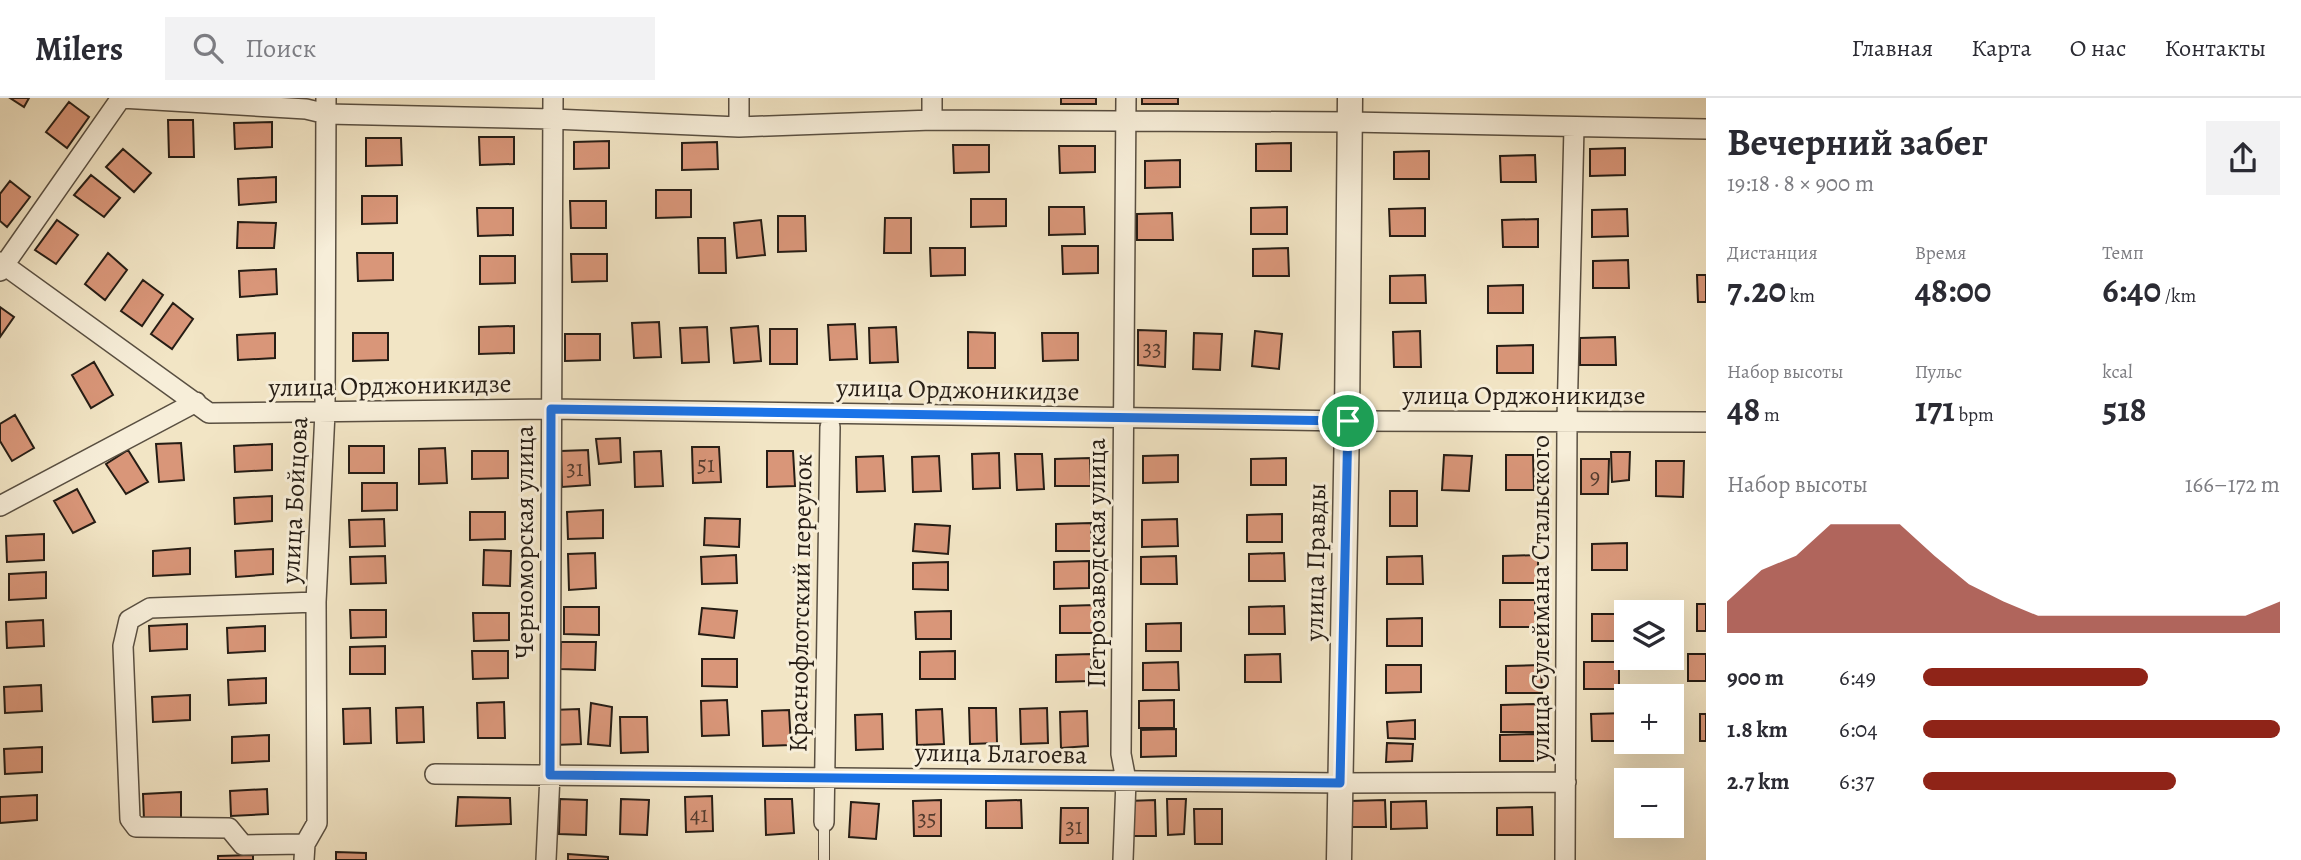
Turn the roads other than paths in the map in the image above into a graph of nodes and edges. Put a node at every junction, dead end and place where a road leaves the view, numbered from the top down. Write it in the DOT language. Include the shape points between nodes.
graph roads {
  1 [pos="121,98"];
  2 [pos="553,98"];
  3 [pos="740,98"];
  4 [pos="932,98"];
  5 [pos="1126,98"];
  6 [pos="326,106"];
  7 [pos="1350,110"];
  8 [pos="553,119"];
  9 [pos="932,120"];
  10 [pos="1126,121"];
  11 [pos="739,127"];
  12 [pos="1574,127"];
  13 [pos="1706,129"];
  14 [pos="1,266"];
  15 [pos="202,407"];
  16 [pos="551,409"];
  17 [pos="324,412"];
  18 [pos="1123,417"];
  19 [pos="1348,421"];
  20 [pos="1567,421"];
  21 [pos="1706,422"];
  22 [pos="830,427"];
  23 [pos="0,506"];
  24 [pos="316,601"];
  25 [pos="435,774"];
  26 [pos="550,775"];
  27 [pos="824,778"];
  28 [pos="1126,780"];
  29 [pos="1566,782"];
  30 [pos="1340,783"];
  31 [pos="824,822"];
  32 [pos="305,852"];
  33 [pos="546,860"];
  34 [pos="824,860"];
  35 [pos="1123,860"];
  36 [pos="1339,860"];
  37 [pos="1565,860"];
  1 -- 6 [label="street" via="306,109"];
  1 -- 14 [label="street"];
  2 -- 8 [label="street, Черноморская улица"];
  3 -- 11 [label="street"];
  4 -- 9 [label="street"];
  5 -- 10 [label="street, Петрозаводская улица"];
  6 -- 8 [label="street"];
  6 -- 17 [label="street, улица Бойцова"];
  7 -- 10 [label="street"];
  7 -- 12 [label="street"];
  7 -- 19 [label="street, улица Правды"];
  8 -- 11 [label="street"];
  8 -- 16 [label="street, Черноморская улица"];
  9 -- 10 [label="street"];
  9 -- 11 [label="street"];
  10 -- 18 [label="street, Петрозаводская улица"];
  12 -- 13 [label="street"];
  12 -- 20 [label="street, улица Сулеймана Стальского"];
  14 -- 15 [label="street"];
  15 -- 17 [label="street, улица Орджоникидзе"];
  15 -- 23 [label="street, улица Орджоникидзе"];
  16 -- 17 [label="street, улица Орджоникидзе"];
  16 -- 18 [label="street, улица Орджоникидзе"];
  16 -- 26 [label="street, Черноморская улица"];
  17 -- 24 [label="street, улица Бойцова"];
  18 -- 19 [label="street, улица Орджоникидзе"];
  18 -- 28 [label="street, Петрозаводская улица" via="1121,754"];
  19 -- 20 [label="street, улица Орджоникидзе"];
  19 -- 30 [label="street, улица Правды"];
  20 -- 21 [label="street, улица Орджоникидзе"];
  20 -- 29 [label="street, улица Сулеймана Стальского"];
  22 -- 27 [label="street, Краснофлотский переулок"];
  24 -- 32 [label="street, улица Бойцова" via="317,823"];
  24 -- 32 [label="street" via="150,608 129,620 123,646 131,819 136,827 229,828 243,845"];
  25 -- 26 [label="street, улица Благоева"];
  26 -- 27 [label="street, улица Благоева"];
  26 -- 33 [label="street, Черноморская улица"];
  27 -- 28 [label="street, улица Благоева"];
  27 -- 31 [label="street, Краснофлотский переулок"];
  28 -- 30 [label="street, улица Благоева"];
  28 -- 35 [label="street, Петрозаводская улица"];
  29 -- 30 [label="street, улица Благоева"];
  29 -- 37 [label="street, улица Сулеймана Стальского"];
  30 -- 36 [label="street, улица Правды"];
  31 -- 34 [label="lane"];
}
